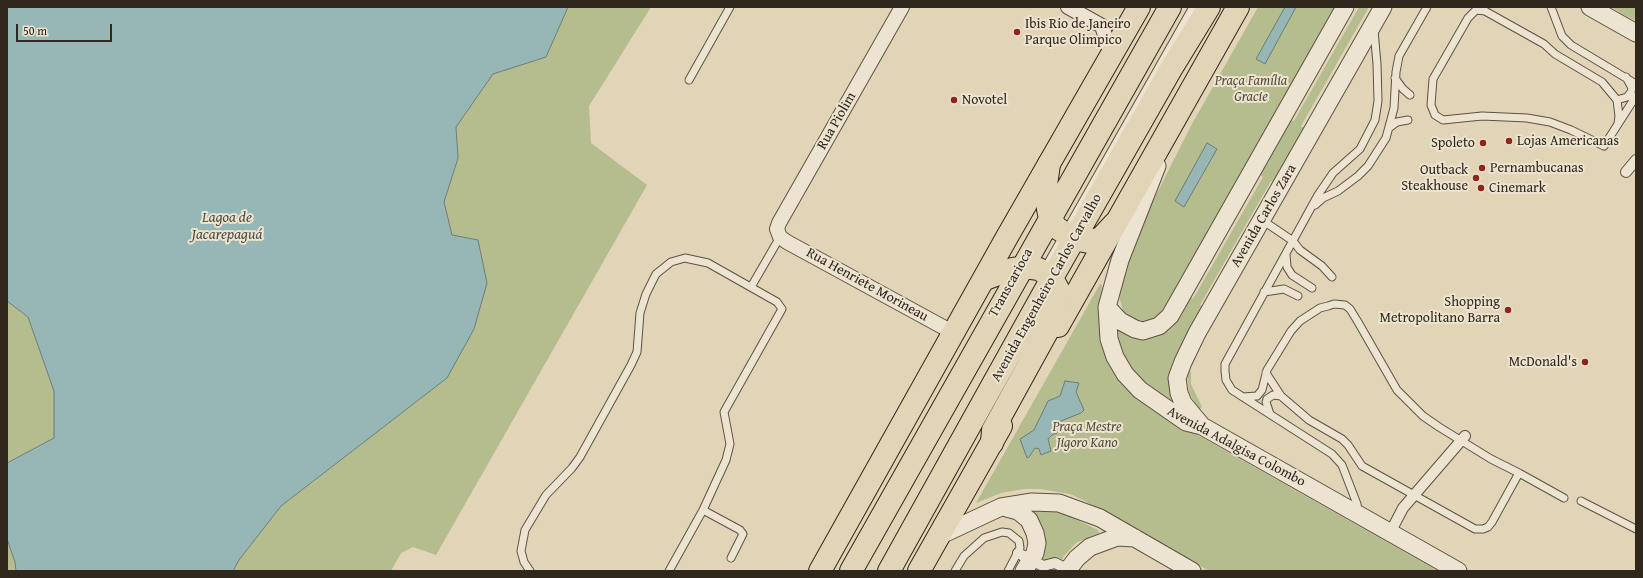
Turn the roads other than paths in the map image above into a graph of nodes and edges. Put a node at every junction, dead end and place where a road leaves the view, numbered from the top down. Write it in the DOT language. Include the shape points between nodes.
graph roads {
  1 [pos="730,7"];
  2 [pos="902,7"];
  3 [pos="1068,7"];
  4 [pos="1140,7"];
  5 [pos="1170,7"];
  6 [pos="1193,7"];
  7 [pos="1209,7"];
  8 [pos="1238,7"];
  9 [pos="1345,7"];
  10 [pos="1383,7"];
  11 [pos="1426,7"];
  12 [pos="1471,7"];
  13 [pos="1551,7"];
  14 [pos="1590,7"];
  15 [pos="1468,18"];
  16 [pos="1373,24"];
  17 [pos="1636,33"];
  18 [pos="1112,56"];
  19 [pos="1626,77"];
  20 [pos="1395,78"];
  21 [pos="689,80"];
  22 [pos="1636,84"];
  23 [pos="1410,95"];
  24 [pos="1636,96"];
  25 [pos="1617,100"];
  26 [pos="1408,120"];
  27 [pos="1618,125"];
  28 [pos="1172,126"];
  29 [pos="1389,128"];
  30 [pos="1636,160"];
  31 [pos="1049,164"];
  32 [pos="1626,172"];
  33 [pos="1310,209"];
  34 [pos="1261,220"];
  35 [pos="1114,224"];
  36 [pos="1060,230"];
  37 [pos="780,237"];
  38 [pos="1293,241"];
  39 [pos="1286,254"];
  40 [pos="1037,271"];
  41 [pos="1332,278"];
  42 [pos="985,279"];
  43 [pos="751,287"];
  44 [pos="1312,288"];
  45 [pos="1264,292"];
  46 [pos="1298,296"];
  47 [pos="1108,307"];
  48 [pos="954,334"];
  49 [pos="1265,373"];
  50 [pos="1281,396"];
  51 [pos="1243,397"];
  52 [pos="1270,414"];
  53 [pos="1202,426"];
  54 [pos="1463,439"];
  55 [pos="992,443"];
  56 [pos="1519,473"];
  57 [pos="1414,495"];
  58 [pos="1564,498"];
  59 [pos="1581,501"];
  60 [pos="926,506"];
  61 [pos="1001,507"];
  62 [pos="703,510"];
  63 [pos="1358,514"];
  64 [pos="1636,529"];
  65 [pos="1390,533"];
  66 [pos="939,536"];
  67 [pos="1135,538"];
  68 [pos="731,558"];
  69 [pos="1024,561"];
  70 [pos="1069,570"];
  71 [pos="530,571"];
  72 [pos="669,571"];
  73 [pos="820,571"];
  74 [pos="851,571"];
  75 [pos="889,571"];
  76 [pos="901,571"];
  77 [pos="919,571"];
  78 [pos="955,571"];
  79 [pos="1008,571"];
  80 [pos="1192,571"];
  81 [pos="1458,571"];
  1 -- 21 [label="lane"];
  2 -- 37 [label="street, Rua Piolim" via="779,223 777,229"];
  3 -- 18 [label="street" via="1102,26"];
  4 -- 18 [label="main road"];
  5 -- 36 [label="main road, Avenida Engenheiro Carlos Carvalho"];
  6 -- 36 [label="lane"];
  7 -- 36 [label="main road, Avenida Engenheiro Carlos Carvalho" via="1171,69"];
  8 -- 28 [label="main road, Avenida Engenheiro Carlos Carvalho"];
  9 -- 47 [label="street" via="1170,316 1159,326 1143,331 1120,321"];
  10 -- 16 [label="street, Avenida Carlos Zara"];
  11 -- 20 [label="lane" via="1399,56"];
  12 -- 15 [label="lane"];
  13 -- 19 [label="lane" via="1562,36 1571,45"];
  14 -- 17 [label="street"];
  15 -- 25 [label="lane" via="1476,10 1485,11 1544,44 1555,54 1602,82"];
  15 -- 27 [label="lane" via="1433,79 1431,105 1435,115 1443,120 1482,116 1550,122 1602,146 1605,146"];
  16 -- 33 [label="lane" via="1378,79 1375,120 1360,149 1333,173"];
  16 -- 34 [label="street, Avenida Carlos Zara"];
  18 -- 31 [label="main road"];
  19 -- 22 [label="lane"];
  19 -- 25 [label="lane" via="1632,88 1631,92 1627,98"];
  20 -- 23 [label="lane"];
  20 -- 29 [label="lane" via="1394,108"];
  24 -- 27 [label="lane"];
  25 -- 27 [label="lane"];
  26 -- 29 [label="lane" via="1397,122"];
  28 -- 35 [label="main road, Avenida Engenheiro Carlos Carvalho"];
  28 -- 47 [label="street, Avenida Adalgisa Colombo" via="1120,260"];
  29 -- 33 [label="lane" via="1386,138 1368,166 1349,183"];
  30 -- 32 [label="street"];
  31 -- 36 [label="main road" via="1046,198"];
  31 -- 42 [label="main road"];
  33 -- 38 [label="lane"];
  34 -- 38 [label="lane"];
  34 -- 53 [label="street, Avenida Carlos Zara" via="1197,334 1177,378 1183,403"];
  35 -- 36 [label="main road" via="1096,240 1089,242"];
  35 -- 55 [label="main road, Avenida Engenheiro Carlos Carvalho"];
  36 -- 40 [label="main road, Avenida Engenheiro Carlos Carvalho"];
  36 -- 40 [label="main road, Avenida Engenheiro Carlos Carvalho"];
  37 -- 43 [label="lane"];
  37 -- 48 [label="street, Rua Henriete Morineau"];
  38 -- 39 [label="lane"];
  38 -- 41 [label="lane"];
  39 -- 44 [label="lane" via="1287,267 1292,275"];
  39 -- 45 [label="lane"];
  40 -- 42 [label="main road" via="998,273"];
  40 -- 55 [label="main road" via="1059,291 1059,310 993,430"];
  40 -- 60 [label="main road, Avenida Engenheiro Carlos Carvalho"];
  40 -- 74 [label="main road, Avenida Engenheiro Carlos Carvalho"];
  42 -- 48 [label="main road"];
  43 -- 62 [label="lane" via="777,302 782,309 724,412 730,444 726,460"];
  43 -- 71 [label="lane" via="708,263 685,258 672,262 656,274 640,313 637,352 632,365 580,457 546,495 525,530 521,551"];
  45 -- 46 [label="lane" via="1284,289"];
  45 -- 51 [label="lane" via="1225,364 1228,386"];
  47 -- 53 [label="street, Avenida Adalgisa Colombo" via="1109,339 1115,357 1125,374 1162,407 1186,422"];
  48 -- 73 [label="main road"];
  49 -- 50 [label="lane"];
  49 -- 51 [label="lane" via="1262,390 1256,396"];
  49 -- 54 [label="lane" via="1300,321 1320,308 1334,304 1345,305 1358,322 1397,390 1423,416"];
  50 -- 52 [label="lane" via="1273,395 1267,399"];
  50 -- 57 [label="lane" via="1309,420 1342,439 1362,466"];
  51 -- 52 [label="lane"];
  52 -- 63 [label="lane" via="1332,454 1342,465"];
  53 -- 63 [label="street, Avenida Adalgisa Colombo"];
  54 -- 56 [label="lane" via="1491,459"];
  54 -- 57 [label="street"];
  55 -- 66 [label="main road, Avenida Engenheiro Carlos Carvalho"];
  56 -- 57 [label="lane" via="1492,522 1483,529 1475,529"];
  56 -- 58 [label="lane"];
  57 -- 65 [label="street" via="1403,508"];
  59 -- 64 [label="lane"];
  60 -- 75 [label="main road, Avenida Engenheiro Carlos Carvalho"];
  60 -- 76 [label="main road"];
  61 -- 66 [label="street"];
  61 -- 67 [label="street" via="1032,502 1059,503 1100,518"];
  61 -- 69 [label="street" via="1018,511 1029,520 1035,533 1035,553"];
  62 -- 68 [label="lane" via="743,534"];
  62 -- 72 [label="lane"];
  63 -- 65 [label="street, Avenida Adalgisa Colombo"];
  65 -- 81 [label="street, Avenida Adalgisa Colombo"];
  66 -- 77 [label="main road, Avenida Engenheiro Carlos Carvalho"];
  67 -- 70 [label="street" via="1117,537 1090,547 1077,558"];
  67 -- 80 [label="street"];
  69 -- 70 [label="street" via="1043,566 1055,563"];
  69 -- 78 [label="lane" via="1019,541 1015,537 1002,532 994,533 968,552"];
  69 -- 79 [label="lane"];
}
